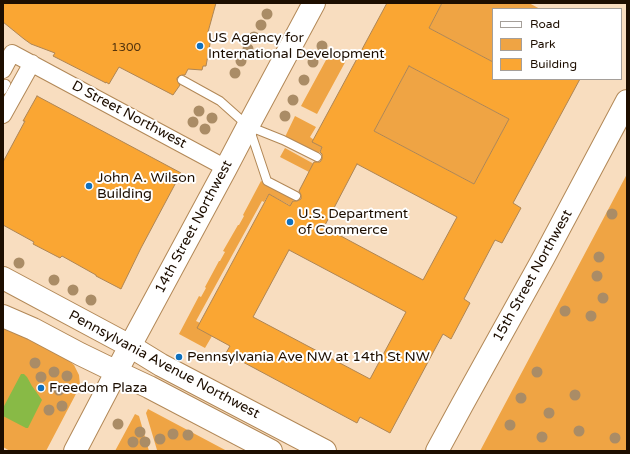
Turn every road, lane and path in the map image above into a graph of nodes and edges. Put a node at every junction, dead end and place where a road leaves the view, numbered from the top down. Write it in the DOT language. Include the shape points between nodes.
graph roads {
  1 [pos="314,3"];
  2 [pos="32,63"];
  3 [pos="182,80"];
  4 [pos="4,81"];
  5 [pos="627,101"];
  6 [pos="3,115"];
  7 [pos="248,126"];
  8 [pos="317,158"];
  9 [pos="226,168"];
  10 [pos="296,196"];
  11 [pos="3,278"];
  12 [pos="3,316"];
  13 [pos="130,346"];
  14 [pos="117,372"];
  15 [pos="75,451"];
  16 [pos="271,451"];
  17 [pos="325,451"];
  18 [pos="437,451"];
  1 -- 7 [label="main road, 14th Street Northwest"];
  2 -- 4 [label="street, D Street Northwest" via="12,53"];
  2 -- 6 [label="street"];
  2 -- 9 [label="street, D Street Northwest"];
  3 -- 7 [label="lane" via="220,101"];
  5 -- 18 [label="main road, 15th Street Northwest"];
  7 -- 8 [label="lane" via="283,140"];
  7 -- 9 [label="main road, 14th Street Northwest"];
  7 -- 10 [label="lane" via="267,181"];
  9 -- 13 [label="main road, 14th Street Northwest"];
  11 -- 13 [label="main road, Pennsylvania Avenue Northwest"];
  12 -- 14 [label="main road, Pennsylvania Avenue Northwest"];
  13 -- 14 [label="main road, 14th Street Northwest"];
  13 -- 17 [label="main road, Pennsylvania Avenue Northwest"];
  14 -- 15 [label="main road, 14th Street Northwest"];
  14 -- 16 [label="main road, Pennsylvania Avenue Northwest" via="149,386"];
}
